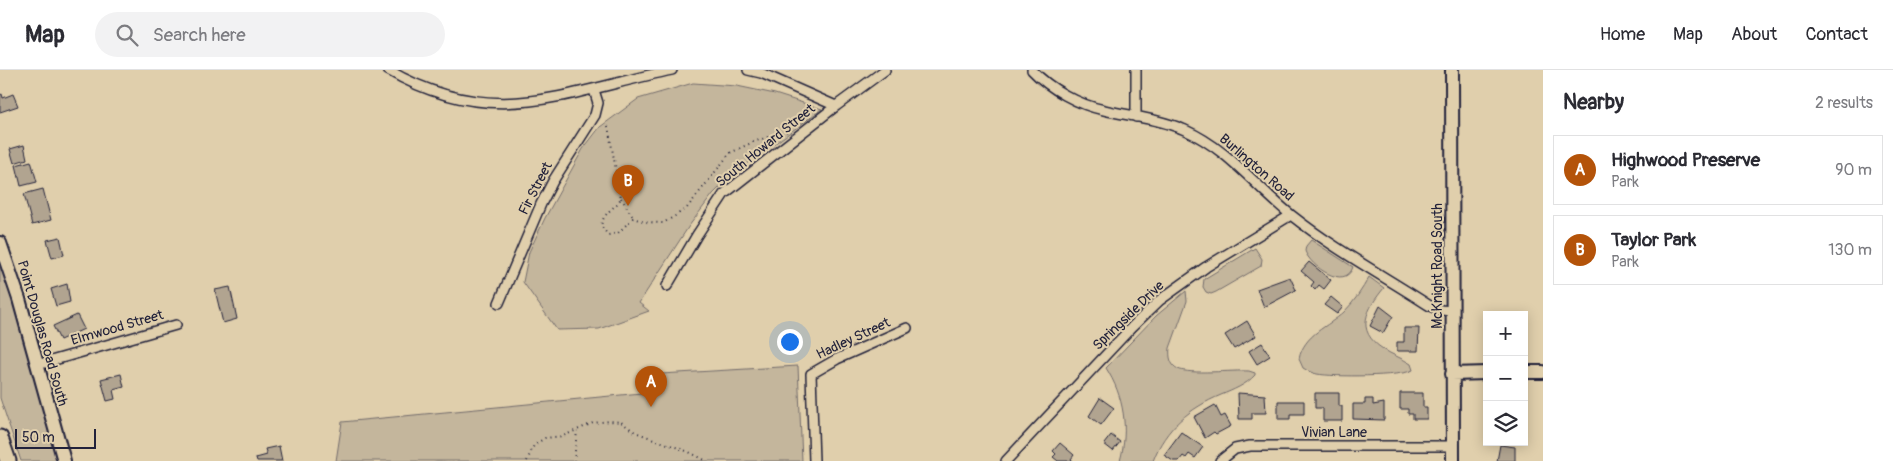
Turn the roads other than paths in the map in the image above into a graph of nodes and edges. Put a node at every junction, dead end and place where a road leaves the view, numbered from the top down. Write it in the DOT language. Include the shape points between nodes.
graph roads {
  1 [pos="388,70"];
  2 [pos="672,70"];
  3 [pos="748,70"];
  4 [pos="884,70"];
  5 [pos="1032,70"];
  6 [pos="1136,70"];
  7 [pos="1452,70"];
  8 [pos="594,90"];
  9 [pos="836,106"];
  10 [pos="1136,117"];
  11 [pos="1291,215"];
  12 [pos="0,243"];
  13 [pos="667,286"];
  14 [pos="499,302"];
  15 [pos="1452,311"];
  16 [pos="176,325"];
  17 [pos="907,328"];
  18 [pos="37,365"];
  19 [pos="1528,372"];
  20 [pos="1543,372"];
  21 [pos="1483,373"];
  22 [pos="1452,374"];
  23 [pos="0,438"];
  24 [pos="1453,446"];
  25 [pos="8,461"];
  26 [pos="64,461"];
  27 [pos="814,461"];
  28 [pos="1006,461"];
  29 [pos="1220,461"];
  30 [pos="1453,461"];
  1 -- 8 [label="street" via="433,91 494,103 533,102"];
  2 -- 8 [label="street"];
  3 -- 9 [label="street"];
  4 -- 9 [label="street, South Howard Street"];
  5 -- 10 [label="street, Burlington Road" via="1076,100 1102,110"];
  6 -- 10 [label="street"];
  7 -- 15 [label="street, McKnight Road South"];
  8 -- 14 [label="street, Fir Street" via="598,102 595,115 553,180"];
  9 -- 13 [label="street, South Howard Street" via="724,194"];
  10 -- 11 [label="street, Burlington Road" via="1185,130 1219,150"];
  11 -- 15 [label="street, Burlington Road" via="1430,306"];
  11 -- 28 [label="street, Springside Drive" via="1160,300"];
  12 -- 18 [label="street, Point Douglas Road South"];
  15 -- 22 [label="street, McKnight Road South"];
  16 -- 18 [label="street, Elmwood Street"];
  17 -- 27 [label="street, Hadley Street" via="811,374"];
  18 -- 26 [label="street, Point Douglas Road South"];
  19 -- 20 [label="street"];
  21 -- 22 [label="street"];
  22 -- 24 [label="street, McKnight Road South"];
  23 -- 25 [label="highway"];
  24 -- 29 [label="street, Vivian Lane" via="1250,446 1235,449"];
  24 -- 30 [label="street, McKnight Road South"];
}
